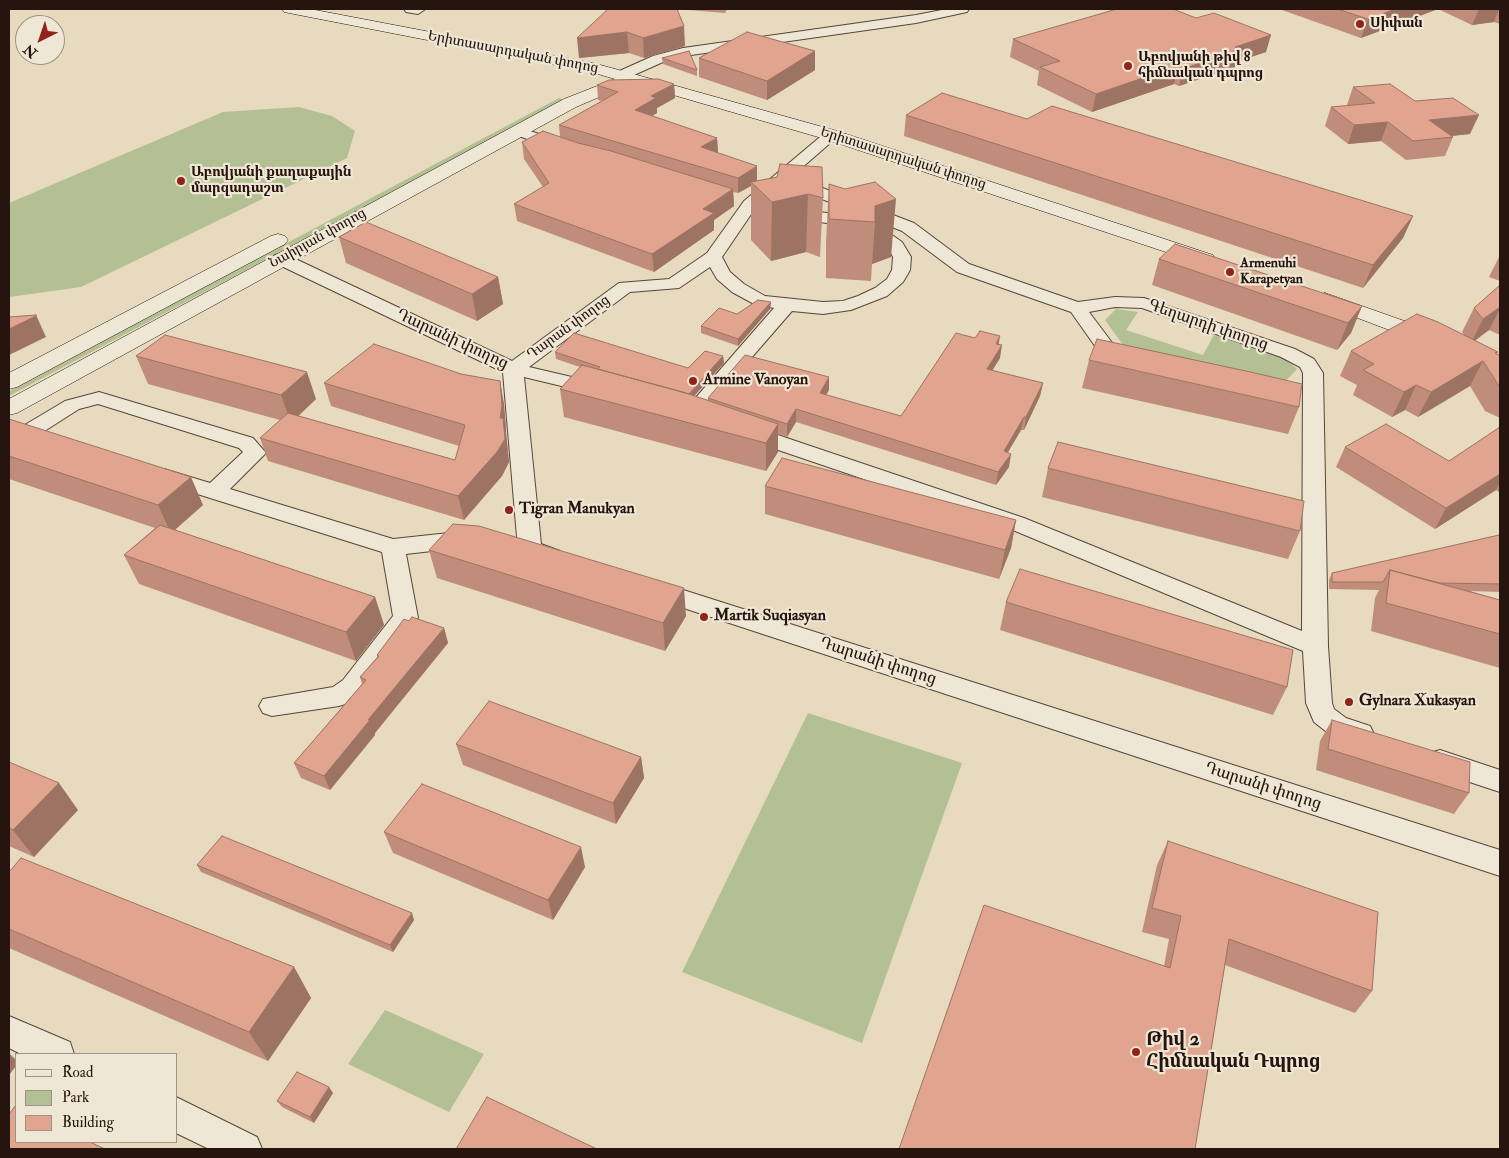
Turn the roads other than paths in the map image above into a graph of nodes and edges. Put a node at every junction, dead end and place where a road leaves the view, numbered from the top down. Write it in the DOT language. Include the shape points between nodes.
graph roads {
  1 [pos="289,9"];
  2 [pos="963,9"];
  3 [pos="593,68"];
  4 [pos="626,77"];
  5 [pos="518,130"];
  6 [pos="831,135"];
  7 [pos="576,152"];
  8 [pos="780,176"];
  9 [pos="731,198"];
  10 [pos="349,202"];
  11 [pos="757,212"];
  12 [pos="297,230"];
  13 [pos="713,257"];
  14 [pos="281,260"];
  15 [pos="1226,266"];
  16 [pos="1311,294"];
  17 [pos="787,305"];
  18 [pos="1077,308"];
  19 [pos="1139,366"];
  20 [pos="1500,367"];
  21 [pos="514,369"];
  22 [pos="9,382"];
  23 [pos="620,394"];
  24 [pos="1294,404"];
  25 [pos="9,408"];
  26 [pos="1313,409"];
  27 [pos="17,432"];
  28 [pos="53,443"];
  29 [pos="148,471"];
  30 [pos="214,491"];
  31 [pos="485,545"];
  32 [pos="393,547"];
  33 [pos="577,565"];
  34 [pos="633,583"];
  35 [pos="1315,646"];
  36 [pos="272,706"];
  37 [pos="1382,741"];
  38 [pos="1418,753"];
  39 [pos="1500,781"];
  40 [pos="1500,863"];
  41 [pos="9,1032"];
  42 [pos="56,1053"];
  43 [pos="178,1115"];
  44 [pos="245,1149"];
  1 -- 3 [label="street, Երիտասարդական փողոց"];
  2 -- 4 [label="street" via="916,19 683,52 658,60"];
  3 -- 4 [label="street, Երիտասարդական փողոց"];
  3 -- 10 [label="street, Նաիրյան փողոց" via="541,101"];
  4 -- 5 [label="street, Նաիրյան փողոց"];
  4 -- 6 [label="street, Երիտասարդական փողոց"];
  5 -- 7 [label="street"];
  5 -- 14 [label="street, Նաիրյան փողոց"];
  6 -- 8 [label="street"];
  6 -- 15 [label="street, Երիտասարդական փողոց"];
  8 -- 11 [label="street"];
  8 -- 18 [label="street, Գեղարդի փողոց" via="908,227 963,268"];
  9 -- 11 [label="street"];
  11 -- 13 [label="street"];
  11 -- 17 [label="street" via="791,213 858,226 880,234 896,246 902,257 901,270 894,282 864,300 823,308"];
  12 -- 22 [label="street, Նաիրյան փողոց"];
  13 -- 17 [label="street" via="723,275 738,288 760,300"];
  13 -- 21 [label="street, Դարան փողոց" via="673,284 625,287"];
  14 -- 21 [label="street, Դարանի փողոց"];
  14 -- 25 [label="street, Նաիրյան փողոց"];
  16 -- 20 [label="street"];
  17 -- 35 [label="street" via="702,417 1016,523"];
  18 -- 19 [label="street" via="1109,352"];
  18 -- 26 [label="street, Գեղարդի փողոց" via="1115,302 1144,303 1288,353 1307,363 1314,373"];
  21 -- 23 [label="street"];
  21 -- 33 [label="street, Դարանի փողոց" via="521,548"];
  24 -- 26 [label="street"];
  26 -- 35 [label="street, Գեղարդի փողոց"];
  27 -- 28 [label="street"];
  27 -- 30 [label="street" via="72,405 99,398 246,442 255,453"];
  29 -- 30 [label="street"];
  30 -- 32 [label="street"];
  31 -- 32 [label="street" via="449,541"];
  32 -- 36 [label="street" via="406,618 352,687 339,696"];
  34 -- 40 [label="street, Դարանի փողոց"];
  35 -- 37 [label="street, Գեղարդի փողոց" via="1319,703 1323,715 1337,726"];
  38 -- 39 [label="street"];
  41 -- 42 [label="street"];
  43 -- 44 [label="street"];
}
